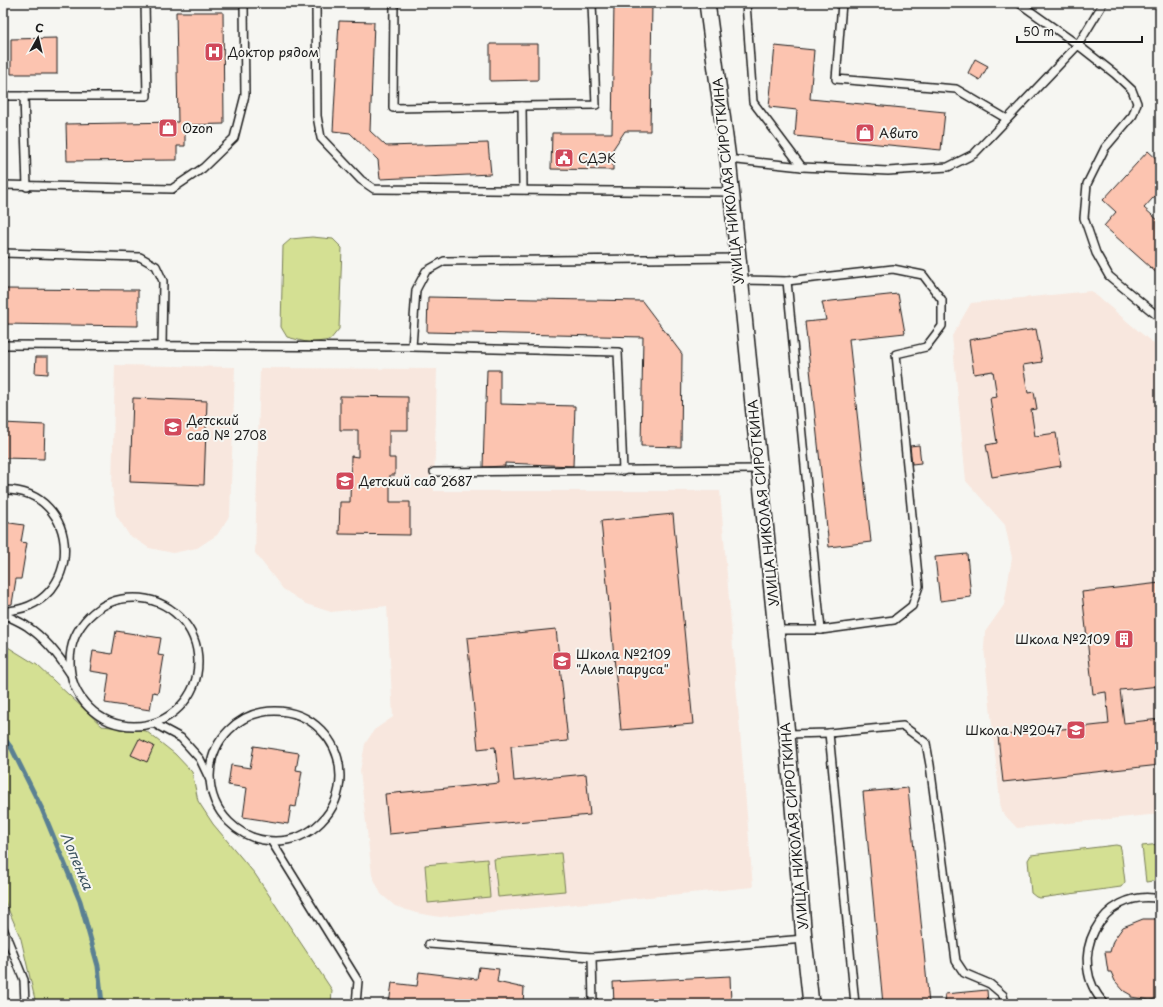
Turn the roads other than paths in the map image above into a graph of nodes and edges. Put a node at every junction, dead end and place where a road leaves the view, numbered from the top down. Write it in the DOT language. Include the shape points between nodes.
graph roads {
  1 [pos="145,3"];
  2 [pos="244,3"];
  3 [pos="316,3"];
  4 [pos="394,3"];
  5 [pos="592,3"];
  6 [pos="707,3"];
  7 [pos="746,3"];
  8 [pos="842,3"];
  9 [pos="1019,3"];
  10 [pos="1102,3"];
  11 [pos="1078,45"];
  12 [pos="3,96"];
  13 [pos="24,96"];
  14 [pos="522,106"];
  15 [pos="1007,119"];
  16 [pos="728,159"];
  17 [pos="802,167"];
  18 [pos="3,185"];
  19 [pos="27,187"];
  20 [pos="523,189"];
  21 [pos="731,192"];
  22 [pos="3,253"];
  23 [pos="738,258"];
  24 [pos="740,280"];
  25 [pos="787,281"];
  26 [pos="1160,318"];
  27 [pos="3,345"];
  28 [pos="162,346"];
  29 [pos="412,347"];
  30 [pos="759,469"];
  31 [pos="623,471"];
  32 [pos="434,472"];
  33 [pos="3,490"];
  34 [pos="3,611"];
  35 [pos="3,614"];
  36 [pos="776,630"];
  37 [pos="821,630"];
  38 [pos="70,673"];
  39 [pos="155,724"];
  40 [pos="829,733"];
  41 [pos="787,734"];
  42 [pos="210,780"];
  43 [pos="272,842"];
  44 [pos="1160,899"];
  45 [pos="3,928"];
  46 [pos="804,939"];
  47 [pos="429,944"];
  48 [pos="592,957"];
  49 [pos="25,1004"];
  50 [pos="356,1004"];
  51 [pos="593,1004"];
  52 [pos="811,1004"];
  53 [pos="855,1004"];
  54 [pos="1005,1004"];
  55 [pos="1105,1004"];
  1 -- 13 [label="lane" via="147,96"];
  2 -- 19 [label="lane" via="245,95 234,138 203,168 172,189"];
  3 -- 20 [label="lane" via="317,116 321,138 361,180 374,189"];
  4 -- 14 [label="lane" via="394,108"];
  5 -- 14 [label="lane" via="596,105"];
  6 -- 16 [label="street, УЛИЦА НИКОЛАЯ СИРОТКИНА"];
  7 -- 17 [label="lane" via="754,102"];
  8 -- 15 [label="lane" via="836,79 956,89"];
  9 -- 11 [label="lane"];
  10 -- 11 [label="lane"];
  11 -- 15 [label="lane"];
  11 -- 26 [label="lane" via="1132,90 1137,103 1133,115 1105,148 1087,184 1084,218 1096,254 1109,276"];
  12 -- 13 [label="lane"];
  13 -- 19 [label="lane"];
  14 -- 20 [label="lane"];
  15 -- 17 [label="lane" via="974,154 948,167 888,171"];
  16 -- 17 [label="lane"];
  16 -- 21 [label="street, УЛИЦА НИКОЛАЯ СИРОТКИНА"];
  18 -- 19 [label="lane"];
  20 -- 21 [label="lane"];
  21 -- 23 [label="street, УЛИЦА НИКОЛАЯ СИРОТКИНА"];
  22 -- 28 [label="lane" via="140,257 156,266 163,281"];
  23 -- 24 [label="street, УЛИЦА НИКОЛАЯ СИРОТКИНА"];
  23 -- 29 [label="lane" via="444,261 426,271 416,290"];
  24 -- 25 [label="lane"];
  24 -- 30 [label="street, УЛИЦА НИКОЛАЯ СИРОТКИНА"];
  25 -- 37 [label="lane"];
  25 -- 37 [label="lane" via="893,269 923,274 942,300 942,326 926,346 896,354 919,586 912,606 894,620"];
  27 -- 28 [label="lane"];
  28 -- 29 [label="lane"];
  29 -- 31 [label="lane" via="618,352"];
  30 -- 31 [label="lane"];
  30 -- 36 [label="street, УЛИЦА НИКОЛАЯ СИРОТКИНА"];
  31 -- 32 [label="lane"];
  33 -- 34 [label="lane" via="13,490 31,496 47,506 58,521 64,540 65,559 60,577 49,592 33,604"];
  35 -- 38 [label="lane" via="35,632 57,653"];
  36 -- 37 [label="lane"];
  36 -- 41 [label="street, УЛИЦА НИКОЛАЯ СИРОТКИНА"];
  38 -- 39 [label="lane" via="77,693 90,709 107,721 126,726"];
  38 -- 39 [label="lane" via="70,654 76,634 87,618 103,606 122,599 142,598 161,604 178,615 190,631 197,650 198,670 193,689 182,706"];
  39 -- 42 [label="lane" via="181,738 200,759"];
  40 -- 41 [label="lane"];
  40 -- 53 [label="lane"];
  40 -- 54 [label="lane" via="903,726 926,742 956,961 964,974 990,984 1003,995"];
  41 -- 46 [label="street, УЛИЦА НИКОЛАЯ СИРОТКИНА"];
  42 -- 43 [label="lane" via="218,808 228,821 241,832"];
  42 -- 43 [label="lane" via="214,754 225,735 242,721 262,713 284,712 305,718 323,732 335,750 341,771 338,793 332,807 314,829 294,839"];
  43 -- 50 [label="lane" via="358,981"];
  44 -- 55 [label="lane" via="1132,899 1114,908 1099,922 1090,939 1086,959 1089,979"];
  45 -- 49 [label="lane" via="24,980"];
  46 -- 48 [label="lane"];
  46 -- 52 [label="street, УЛИЦА НИКОЛАЯ СИРОТКИНА"];
  47 -- 48 [label="lane"];
  48 -- 51 [label="lane"];
}
